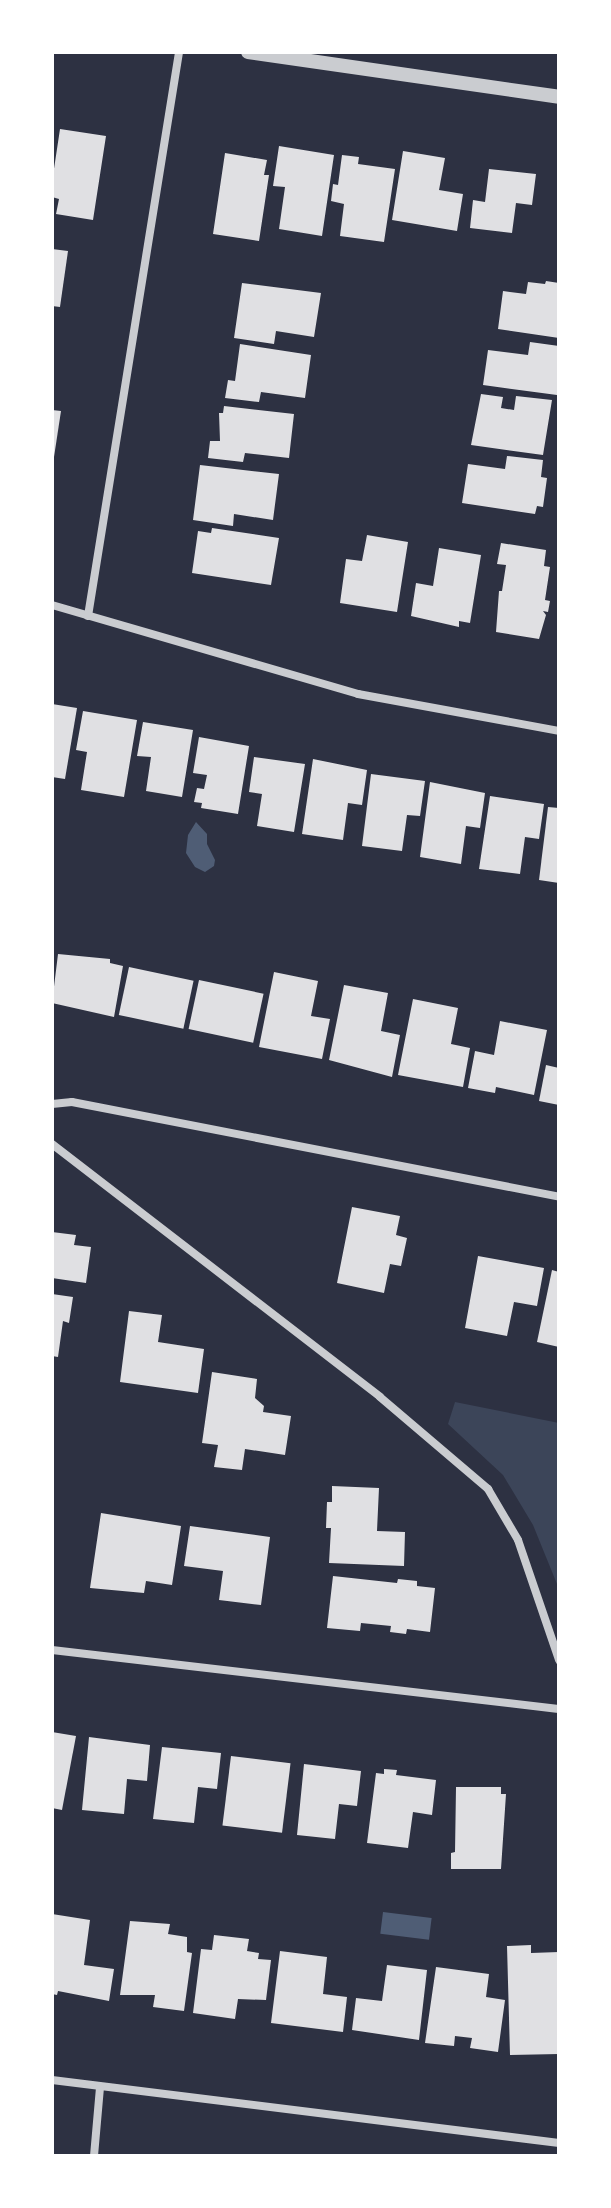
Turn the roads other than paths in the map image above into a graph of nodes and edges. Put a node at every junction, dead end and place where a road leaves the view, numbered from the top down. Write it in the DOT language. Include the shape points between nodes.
graph roads {
  1 [pos="179,52"];
  2 [pos="248,52"];
  3 [pos="559,97"];
  4 [pos="52,605"];
  5 [pos="88,616"];
  6 [pos="559,731"];
  7 [pos="52,1104"];
  8 [pos="52,1144"];
  9 [pos="559,1197"];
  10 [pos="52,1650"];
  11 [pos="559,1660"];
  12 [pos="559,1709"];
  13 [pos="52,2080"];
  14 [pos="100,2088"];
  15 [pos="559,2143"];
  16 [pos="94,2156"];
  1 -- 5 [label="street"];
  2 -- 3 [label="street"];
  4 -- 5 [label="street"];
  5 -- 6 [label="street" via="358,694"];
  7 -- 9 [label="street" via="72,1102"];
  8 -- 11 [label="street" via="380,1397 488,1489 518,1540"];
  10 -- 12 [label="street"];
  13 -- 14 [label="street"];
  14 -- 15 [label="street"];
  14 -- 16 [label="street"];
}
